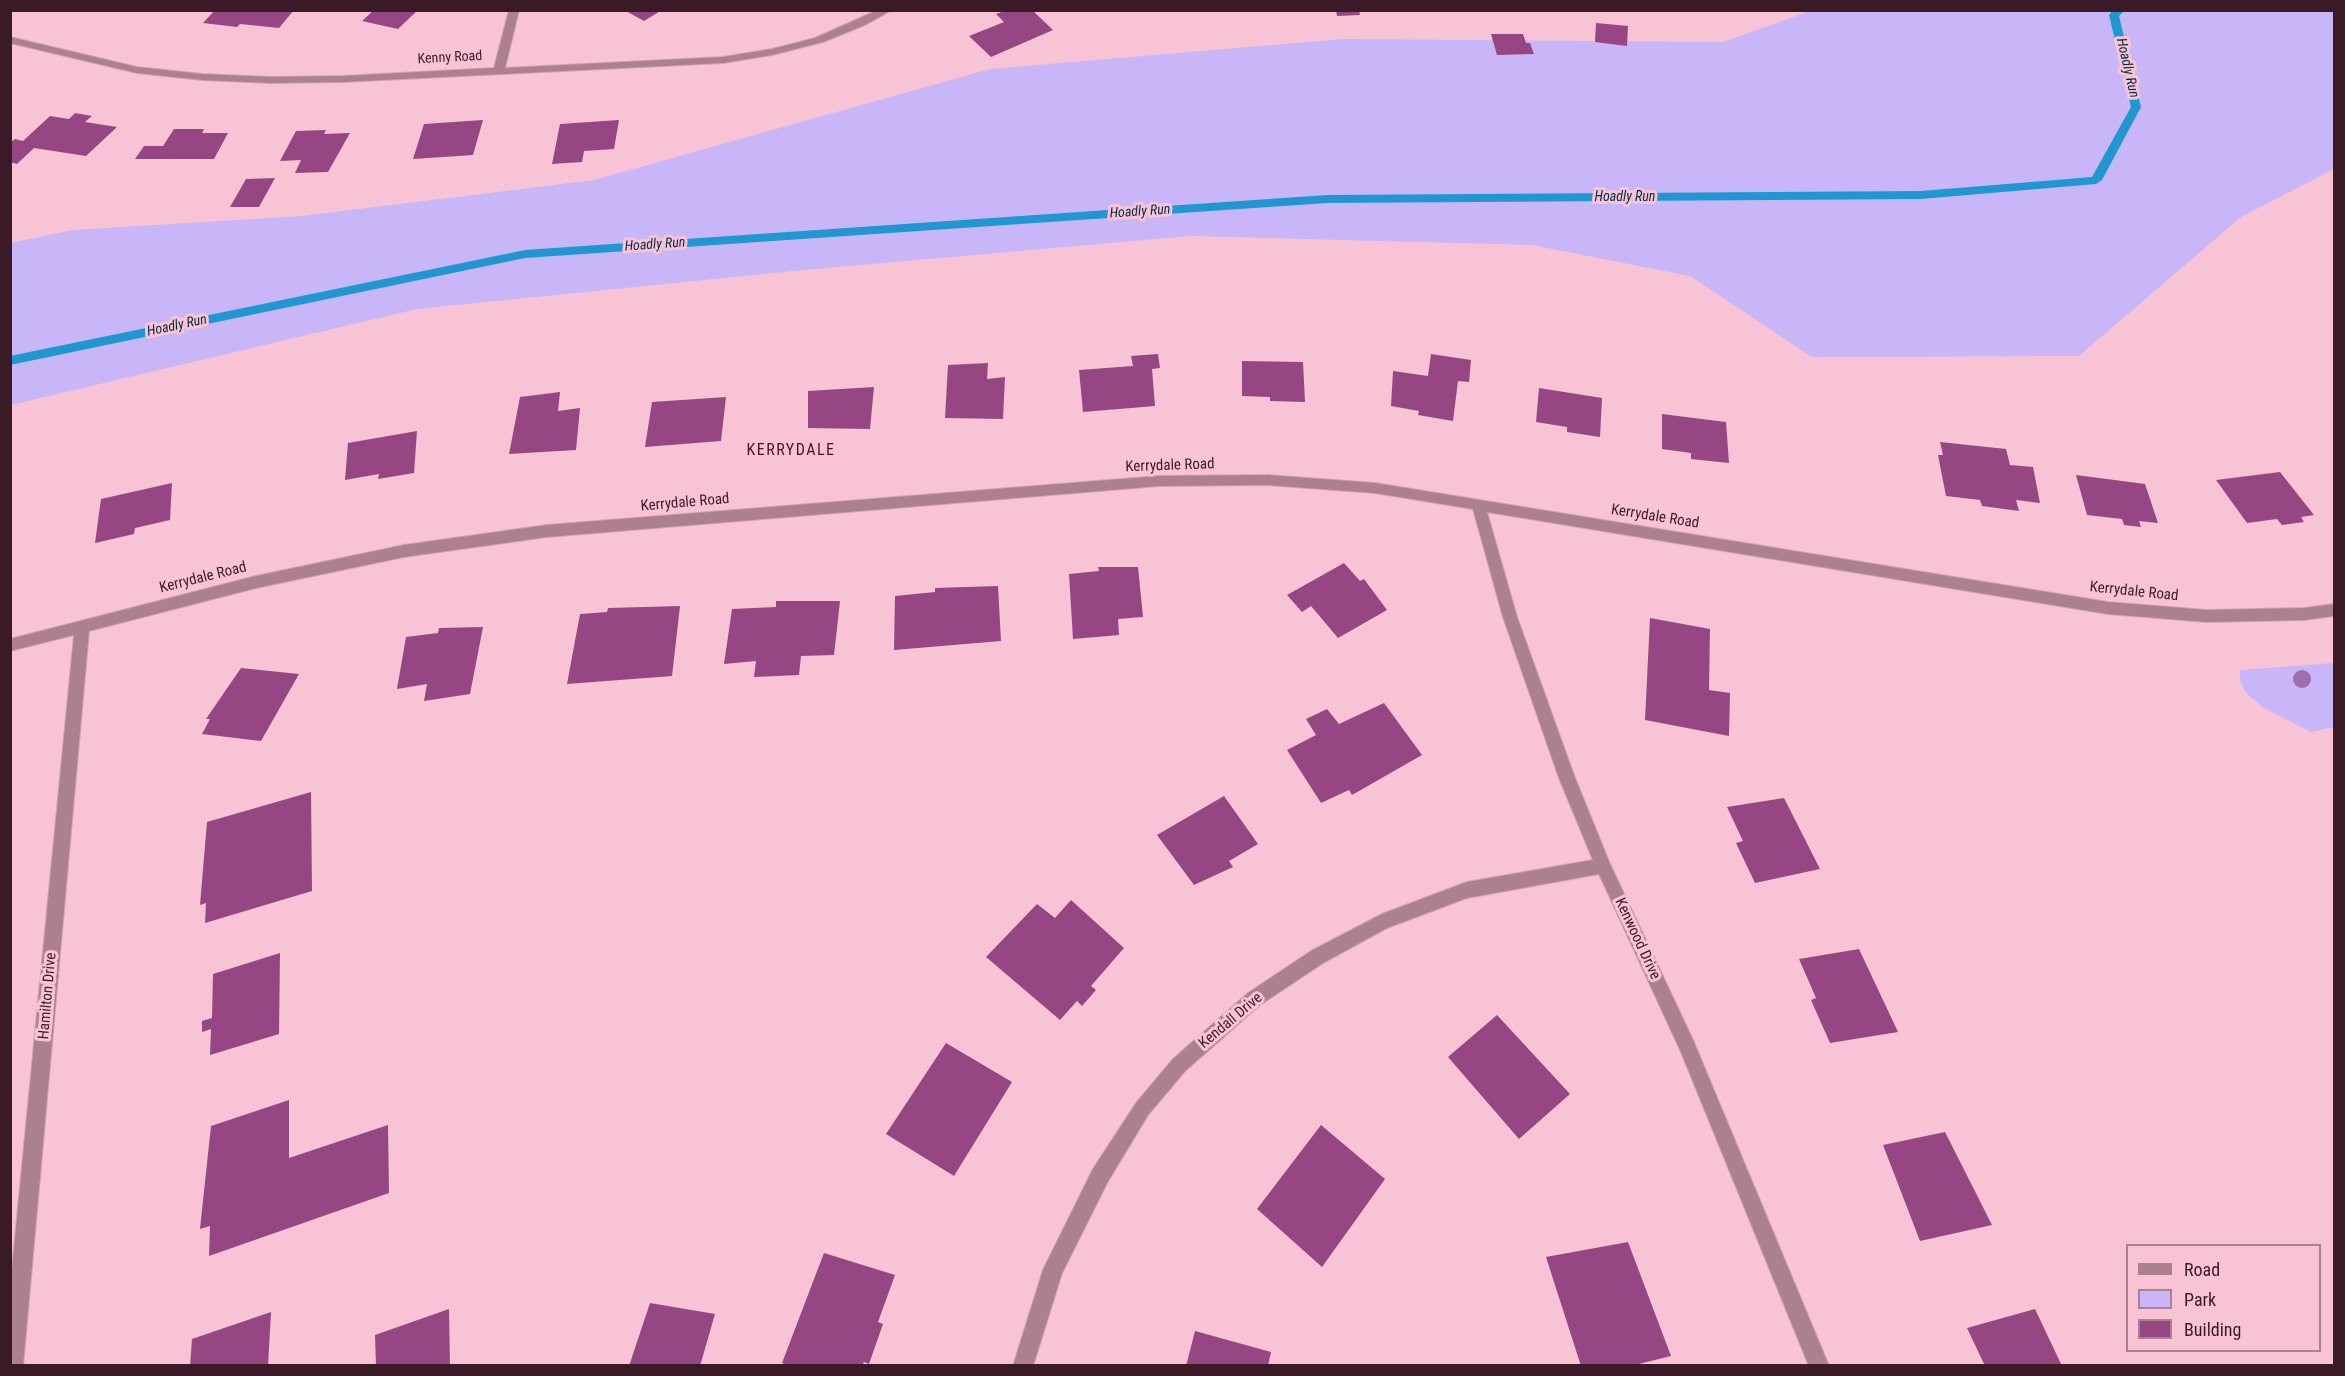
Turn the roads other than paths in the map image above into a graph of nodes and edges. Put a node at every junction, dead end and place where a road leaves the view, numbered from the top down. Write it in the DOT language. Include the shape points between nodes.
graph roads {
  1 [pos="514,10"];
  2 [pos="887,10"];
  3 [pos="10,40"];
  4 [pos="499,71"];
  5 [pos="1478,504"];
  6 [pos="2334,610"];
  7 [pos="82,626"];
  8 [pos="10,645"];
  9 [pos="1603,866"];
  10 [pos="13,1365"];
  11 [pos="1023,1365"];
  12 [pos="1819,1365"];
  1 -- 4 [label="street"];
  2 -- 4 [label="street, Kenny Road" via="819,40 772,52 733,58"];
  3 -- 4 [label="street, Kenny Road" via="137,70 202,77 281,80"];
  5 -- 6 [label="street, Kerrydale Road" via="2108,608 2208,616"];
  5 -- 7 [label="street, Kerrydale Road" via="1375,488 1267,480 1158,481 547,531 404,551 267,579"];
  5 -- 9 [label="street, Kenwood Drive" via="1510,617"];
  7 -- 8 [label="street, Kerrydale Road"];
  7 -- 10 [label="street, Hamilton Drive"];
  9 -- 11 [label="street, Kendall Drive" via="1467,890 1382,922 1317,957 1254,999 1179,1065 1142,1109 1112,1156 1053,1270"];
  9 -- 12 [label="street, Kenwood Drive" via="1687,1046"];
}
